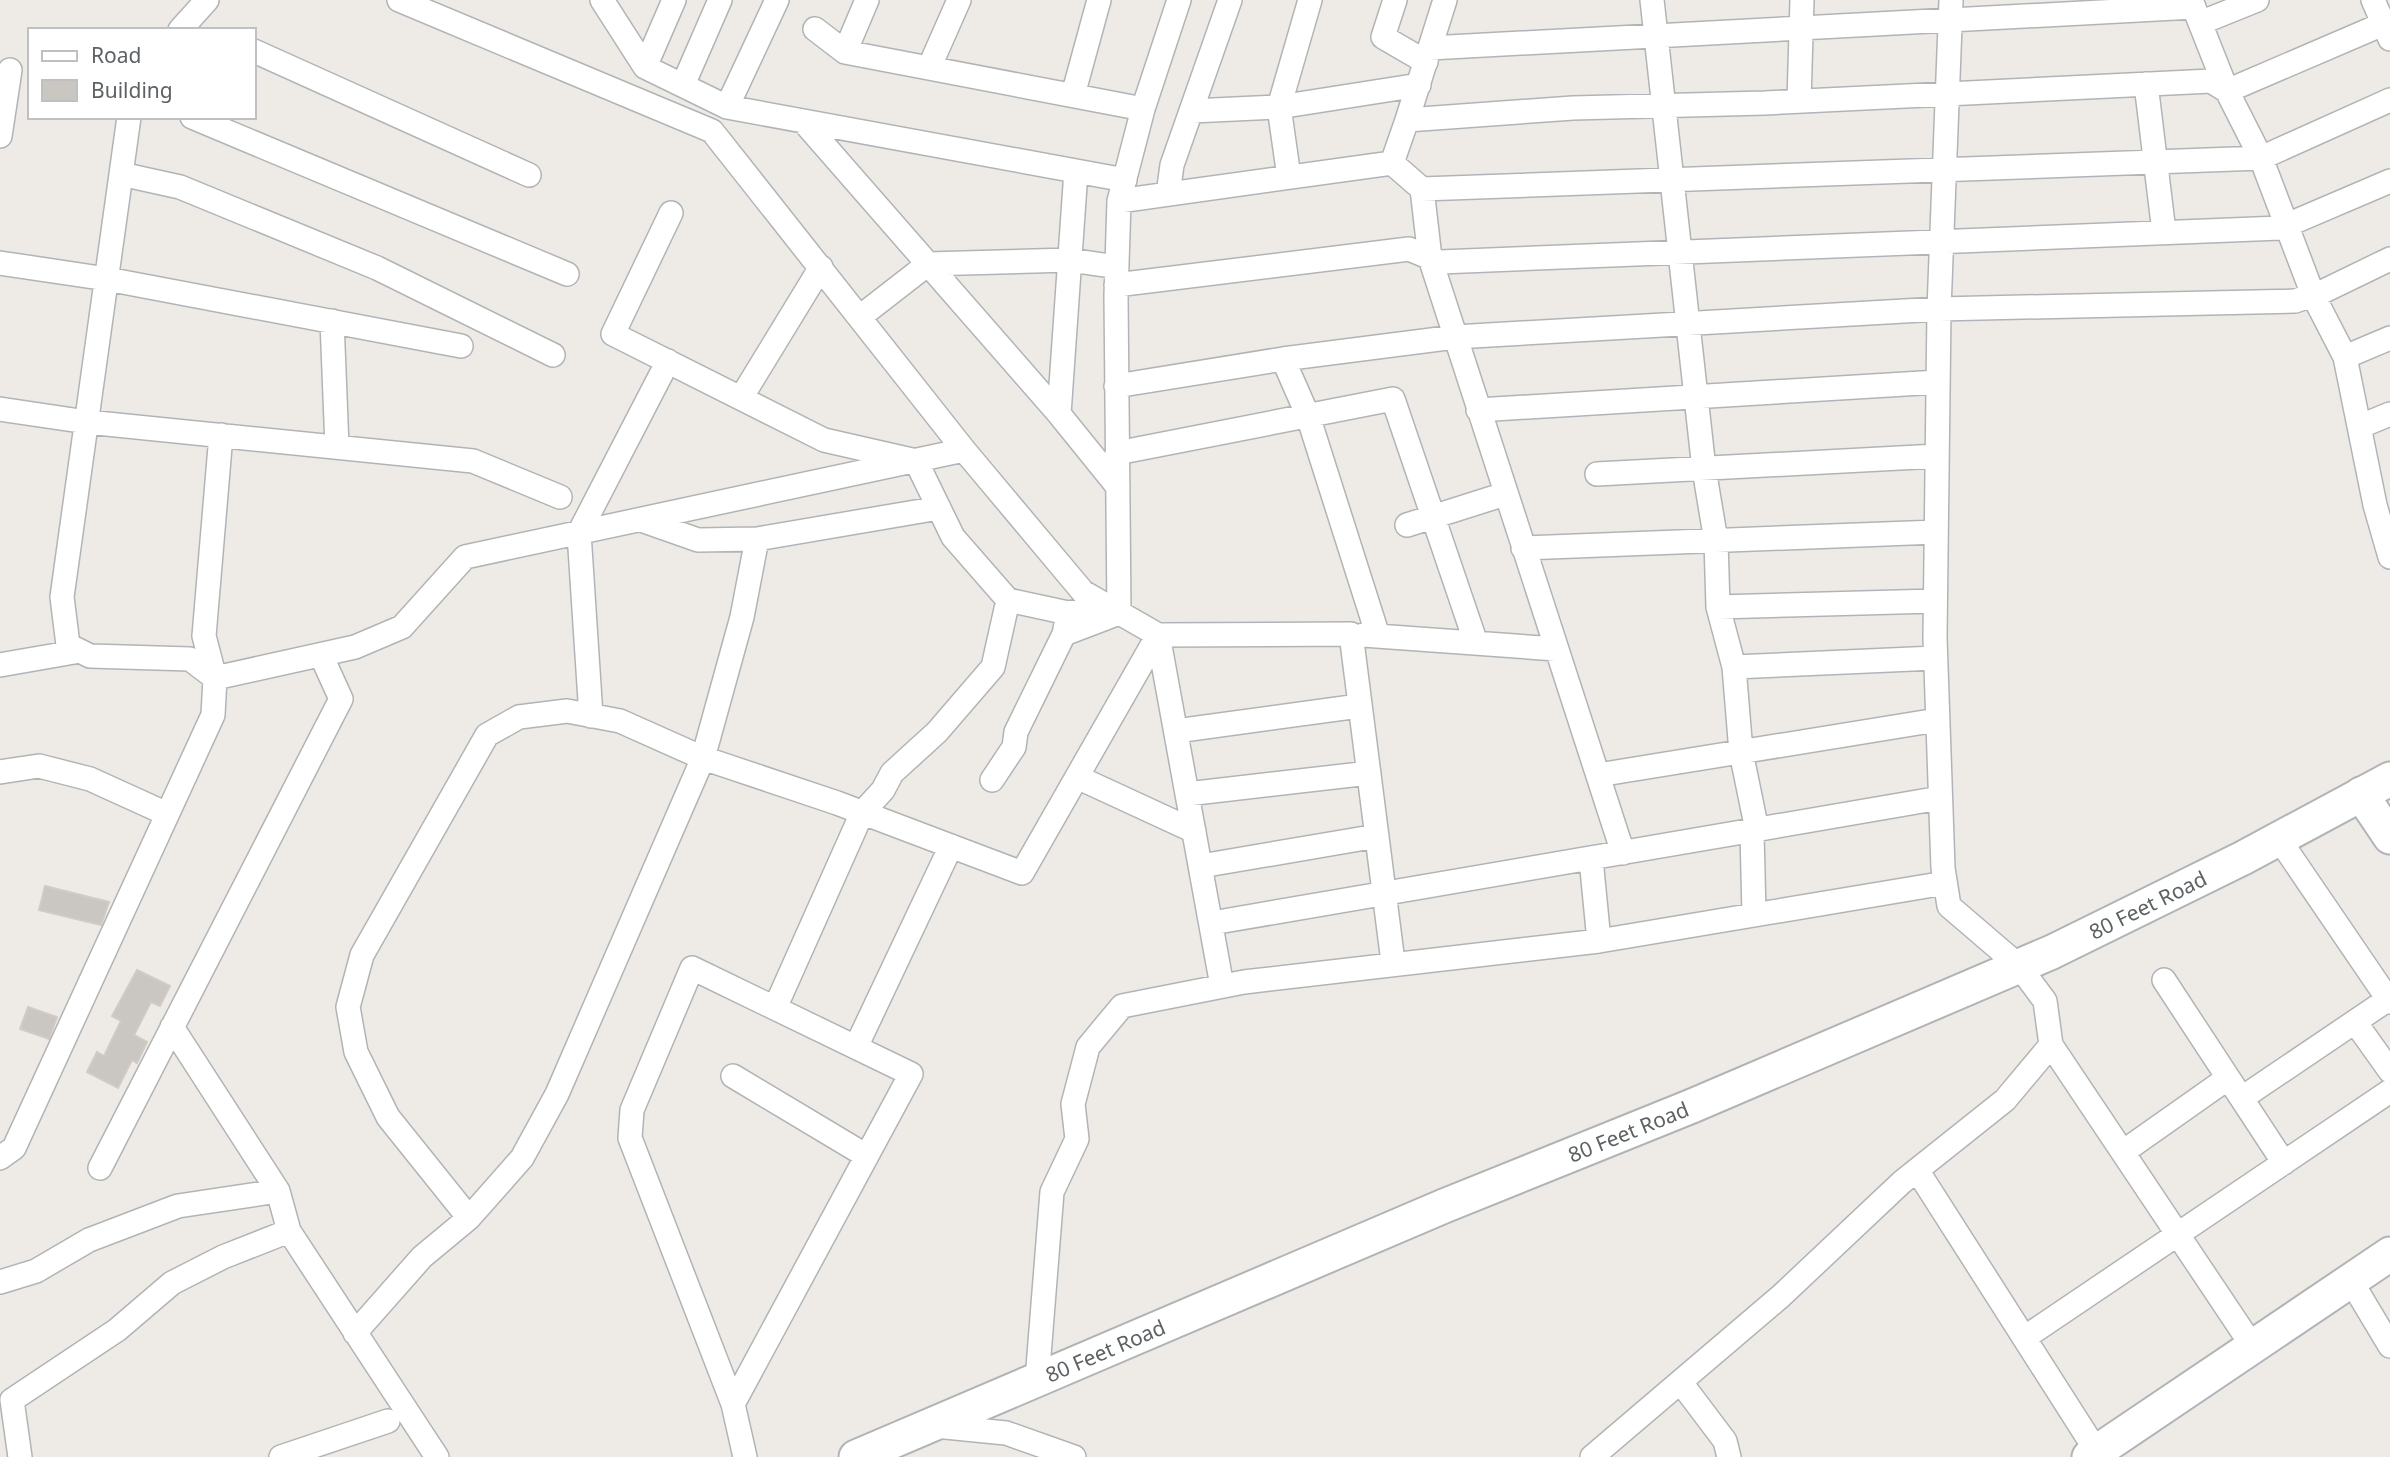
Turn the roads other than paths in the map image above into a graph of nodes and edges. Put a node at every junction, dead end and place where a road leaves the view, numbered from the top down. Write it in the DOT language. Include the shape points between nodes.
graph roads {
  1 [pos="207,0"];
  2 [pos="399,0"];
  3 [pos="602,0"];
  4 [pos="674,0"];
  5 [pos="720,0"];
  6 [pos="777,0"];
  7 [pos="867,0"];
  8 [pos="959,0"];
  9 [pos="1100,0"];
  10 [pos="1179,0"];
  11 [pos="1230,0"];
  12 [pos="1310,0"];
  13 [pos="1395,0"];
  14 [pos="1445,0"];
  15 [pos="1652,0"];
  16 [pos="1802,0"];
  17 [pos="2257,0"];
  18 [pos="2373,0"];
  19 [pos="1951,9"];
  20 [pos="2195,10"];
  21 [pos="191,27"];
  22 [pos="1804,28"];
  23 [pos="2388,28"];
  24 [pos="815,29"];
  25 [pos="1656,37"];
  26 [pos="256,52"];
  27 [pos="845,52"];
  28 [pos="1428,55"];
  29 [pos="645,67"];
  30 [pos="929,68"];
  31 [pos="13,72"];
  32 [pos="2146,84"];
  33 [pos="683,85"];
  34 [pos="1419,85"];
  35 [pos="2227,90"];
  36 [pos="1948,93"];
  37 [pos="1073,95"];
  38 [pos="2390,100"];
  39 [pos="1799,101"];
  40 [pos="1662,106"];
  41 [pos="727,107"];
  42 [pos="1279,107"];
  43 [pos="1143,109"];
  44 [pos="1192,111"];
  45 [pos="129,119"];
  46 [pos="197,119"];
  47 [pos="1408,120"];
  48 [pos="803,121"];
  49 [pos="0,136"];
  50 [pos="2261,158"];
  51 [pos="2157,161"];
  52 [pos="1392,163"];
  53 [pos="1945,168"];
  54 [pos="1076,171"];
  55 [pos="121,174"];
  56 [pos="528,175"];
  57 [pos="1289,177"];
  58 [pos="1670,179"];
  59 [pos="2390,181"];
  60 [pos="1422,189"];
  61 [pos="1122,190"];
  62 [pos="1168,194"];
  63 [pos="671,213"];
  64 [pos="2286,225"];
  65 [pos="2164,232"];
  66 [pos="1942,240"];
  67 [pos="1679,251"];
  68 [pos="1430,258"];
  69 [pos="2390,259"];
  70 [pos="1070,260"];
  71 [pos="0,263"];
  72 [pos="928,264"];
  73 [pos="821,267"];
  74 [pos="567,274"];
  75 [pos="1117,276"];
  76 [pos="107,279"];
  77 [pos="2313,295"];
  78 [pos="1939,309"];
  79 [pos="861,316"];
  80 [pos="332,321"];
  81 [pos="1689,326"];
  82 [pos="1455,337"];
  83 [pos="2390,338"];
  84 [pos="461,346"];
  85 [pos="553,355"];
  86 [pos="2345,357"];
  87 [pos="1283,359"];
  88 [pos="668,361"];
  89 [pos="1938,382"];
  90 [pos="1116,386"];
  91 [pos="1695,397"];
  92 [pos="741,398"];
  93 [pos="0,409"];
  94 [pos="1478,410"];
  95 [pos="1059,414"];
  96 [pos="2390,414"];
  97 [pos="1308,416"];
  98 [pos="87,422"];
  99 [pos="2361,426"];
  100 [pos="221,435"];
  101 [pos="337,447"];
  102 [pos="964,450"];
  103 [pos="1118,453"];
  104 [pos="1937,456"];
  105 [pos="916,461"];
  106 [pos="1704,469"];
  107 [pos="1597,474"];
  108 [pos="1118,487"];
  109 [pos="1505,494"];
  110 [pos="560,497"];
  111 [pos="2383,502"];
  112 [pos="939,508"];
  113 [pos="1432,517"];
  114 [pos="640,520"];
  115 [pos="1406,525"];
  116 [pos="1936,532"];
  117 [pos="579,533"];
  118 [pos="757,539"];
  119 [pos="1716,541"];
  120 [pos="1523,548"];
  121 [pos="2390,557"];
  122 [pos="1009,600"];
  123 [pos="1935,601"];
  124 [pos="1718,607"];
  125 [pos="1112,609"];
  126 [pos="1066,623"];
  127 [pos="1158,635"];
  128 [pos="1351,635"];
  129 [pos="1378,636"];
  130 [pos="1476,643"];
  131 [pos="1556,649"];
  132 [pos="80,651"];
  133 [pos="321,655"];
  134 [pos="1935,658"];
  135 [pos="0,665"];
  136 [pos="1734,667"];
  137 [pos="215,678"];
  138 [pos="1359,706"];
  139 [pos="591,716"];
  140 [pos="1937,720"];
  141 [pos="1176,731"];
  142 [pos="1741,752"];
  143 [pos="703,758"];
  144 [pos="0,772"];
  145 [pos="1369,774"];
  146 [pos="1598,775"];
  147 [pos="1077,777"];
  148 [pos="2390,779"];
  149 [pos="992,780"];
  150 [pos="1187,794"];
  151 [pos="2361,794"];
  152 [pos="1940,798"];
  153 [pos="862,813"];
  154 [pos="167,814"];
  155 [pos="1757,830"];
  156 [pos="1194,831"];
  157 [pos="1377,836"];
  158 [pos="2390,837"];
  159 [pos="2279,839"];
  160 [pos="951,846"];
  161 [pos="1623,853"];
  162 [pos="1591,859"];
  163 [pos="1201,866"];
  164 [pos="1945,883"];
  165 [pos="1384,894"];
  166 [pos="1755,915"];
  167 [pos="1212,923"];
  168 [pos="1599,941"];
  169 [pos="1393,962"];
  170 [pos="2019,966"];
  171 [pos="2164,980"];
  172 [pos="1222,986"];
  173 [pos="2389,1000"];
  174 [pos="775,1008"];
  175 [pos="2355,1022"];
  176 [pos="173,1027"];
  177 [pos="2051,1045"];
  178 [pos="856,1047"];
  179 [pos="2390,1072"];
  180 [pos="733,1076"];
  181 [pos="2228,1078"];
  182 [pos="2390,1091"];
  183 [pos="2242,1098"];
  184 [pos="2123,1152"];
  185 [pos="865,1155"];
  186 [pos="0,1158"];
  187 [pos="2284,1163"];
  188 [pos="100,1168"];
  189 [pos="1917,1170"];
  190 [pos="278,1191"];
  191 [pos="469,1218"];
  192 [pos="289,1231"];
  193 [pos="2178,1234"];
  194 [pos="2390,1254"];
  195 [pos="2351,1281"];
  196 [pos="0,1282"];
  197 [pos="355,1333"];
  198 [pos="2024,1338"];
  199 [pos="2390,1346"];
  200 [pos="2253,1348"];
  201 [pos="1037,1380"];
  202 [pos="1682,1384"];
  203 [pos="733,1404"];
  204 [pos="388,1421"];
  205 [pos="928,1426"];
  206 [pos="337,1448"];
  207 [pos="2093,1455"];
  208 [pos="20,1457"];
  209 [pos="281,1457"];
  210 [pos="437,1457"];
  211 [pos="746,1457"];
  212 [pos="856,1457"];
  213 [pos="1074,1457"];
  214 [pos="1592,1457"];
  215 [pos="1729,1457"];
  1 -- 21 [label="street"];
  2 -- 73 [label="street" via="712,131"];
  3 -- 29 [label="street"];
  4 -- 29 [label="street"];
  5 -- 33 [label="street"];
  6 -- 41 [label="street"];
  7 -- 27 [label="street"];
  8 -- 30 [label="street"];
  9 -- 37 [label="street"];
  10 -- 43 [label="street"];
  11 -- 44 [label="street"];
  12 -- 42 [label="street"];
  13 -- 28 [label="street" via="1383,37"];
  14 -- 28 [label="street"];
  15 -- 25 [label="street"];
  16 -- 22 [label="street"];
  17 -- 20 [label="street"];
  18 -- 23 [label="street"];
  19 -- 20 [label="street"];
  19 -- 22 [label="street"];
  19 -- 36 [label="street"];
  20 -- 35 [label="street"];
  22 -- 25 [label="street"];
  22 -- 39 [label="street"];
  23 -- 35 [label="street"];
  24 -- 27 [label="street"];
  25 -- 28 [label="street"];
  25 -- 40 [label="street"];
  26 -- 56 [label="street"];
  27 -- 30 [label="street"];
  28 -- 34 [label="street"];
  29 -- 33 [label="street"];
  30 -- 37 [label="street"];
  31 -- 49 [label="street"];
  32 -- 35 [label="street" via="2211,81"];
  32 -- 36 [label="street"];
  32 -- 51 [label="street"];
  33 -- 41 [label="street"];
  34 -- 42 [label="street"];
  34 -- 47 [label="street"];
  35 -- 50 [label="street"];
  36 -- 39 [label="street"];
  36 -- 53 [label="street"];
  37 -- 43 [label="street"];
  38 -- 50 [label="street"];
  39 -- 40 [label="street"];
  40 -- 47 [label="street"];
  40 -- 58 [label="street"];
  41 -- 48 [label="street"];
  42 -- 44 [label="street"];
  42 -- 57 [label="street"];
  43 -- 61 [label="street"];
  44 -- 62 [label="street" via="1172,165"];
  45 -- 55 [label="street"];
  46 -- 74 [label="street"];
  47 -- 52 [label="street"];
  48 -- 54 [label="street"];
  48 -- 72 [label="street"];
  50 -- 51 [label="street"];
  50 -- 64 [label="street"];
  51 -- 53 [label="street"];
  51 -- 65 [label="street"];
  52 -- 57 [label="street"];
  52 -- 60 [label="street"];
  53 -- 58 [label="street"];
  53 -- 66 [label="street"];
  54 -- 61 [label="street"];
  54 -- 70 [label="street"];
  55 -- 76 [label="street"];
  55 -- 85 [label="street" via="180,187 376,268"];
  57 -- 62 [label="street"];
  58 -- 60 [label="street"];
  58 -- 67 [label="street"];
  59 -- 64 [label="street"];
  60 -- 68 [label="street"];
  61 -- 62 [label="street"];
  61 -- 75 [label="street"];
  63 -- 88 [label="street" via="613,334"];
  64 -- 65 [label="street"];
  64 -- 77 [label="street"];
  65 -- 66 [label="street"];
  66 -- 67 [label="street"];
  66 -- 78 [label="street"];
  67 -- 68 [label="street" via="1440,262"];
  67 -- 81 [label="street"];
  68 -- 75 [label="street" via="1409,248"];
  68 -- 82 [label="street"];
  69 -- 77 [label="street"];
  70 -- 72 [label="street"];
  70 -- 75 [label="street"];
  70 -- 95 [label="street"];
  71 -- 76 [label="street"];
  72 -- 79 [label="street"];
  72 -- 95 [label="street"];
  73 -- 79 [label="street"];
  73 -- 92 [label="street"];
  75 -- 90 [label="street"];
  76 -- 80 [label="street"];
  76 -- 98 [label="street"];
  77 -- 78 [label="street" via="2295,301"];
  77 -- 86 [label="street"];
  78 -- 81 [label="street"];
  78 -- 89 [label="street"];
  79 -- 102 [label="street"];
  80 -- 84 [label="street"];
  80 -- 101 [label="street"];
  81 -- 82 [label="street"];
  81 -- 91 [label="street"];
  82 -- 87 [label="street"];
  82 -- 94 [label="street"];
  83 -- 86 [label="street"];
  86 -- 99 [label="street"];
  87 -- 90 [label="street"];
  87 -- 97 [label="street"];
  88 -- 92 [label="street"];
  88 -- 117 [label="street"];
  89 -- 91 [label="street"];
  89 -- 104 [label="street"];
  90 -- 103 [label="street"];
  91 -- 94 [label="street"];
  91 -- 106 [label="street"];
  92 -- 105 [label="street" via="824,440"];
  93 -- 98 [label="street"];
  94 -- 109 [label="street"];
  95 -- 108 [label="street"];
  96 -- 99 [label="street"];
  97 -- 103 [label="street"];
  97 -- 113 [label="street" via="1393,399"];
  97 -- 129 [label="street"];
  98 -- 100 [label="street"];
  98 -- 132 [label="street" via="62,597 68,645"];
  99 -- 111 [label="street"];
  100 -- 101 [label="street"];
  100 -- 137 [label="street" via="204,636"];
  101 -- 110 [label="street" via="473,461"];
  102 -- 105 [label="street"];
  102 -- 125 [label="street" via="1083,592"];
  103 -- 108 [label="street"];
  104 -- 106 [label="street"];
  104 -- 116 [label="street"];
  105 -- 112 [label="street"];
  105 -- 114 [label="street"];
  106 -- 107 [label="street"];
  106 -- 119 [label="street"];
  108 -- 125 [label="street"];
  109 -- 113 [label="street"];
  109 -- 120 [label="street"];
  111 -- 121 [label="street"];
  112 -- 118 [label="street"];
  112 -- 122 [label="street" via="953,537"];
  113 -- 115 [label="street"];
  113 -- 130 [label="street"];
  114 -- 117 [label="street"];
  114 -- 118 [label="street" via="698,540"];
  116 -- 119 [label="street"];
  116 -- 123 [label="street"];
  117 -- 133 [label="street" via="465,557 402,627 355,648"];
  117 -- 139 [label="street"];
  118 -- 143 [label="street" via="742,617"];
  119 -- 120 [label="street"];
  119 -- 124 [label="street"];
  120 -- 131 [label="street"];
  122 -- 126 [label="street"];
  122 -- 153 [label="street" via="993,667 937,732 892,773"];
  123 -- 124 [label="street"];
  123 -- 134 [label="street"];
  124 -- 136 [label="street"];
  125 -- 126 [label="street"];
  125 -- 127 [label="street"];
  126 -- 149 [label="street" via="1016,732 1014,747"];
  127 -- 128 [label="street"];
  127 -- 141 [label="street"];
  127 -- 147 [label="street"];
  128 -- 129 [label="street"];
  128 -- 138 [label="street"];
  129 -- 130 [label="street"];
  130 -- 131 [label="street"];
  131 -- 146 [label="street"];
  132 -- 135 [label="street"];
  132 -- 137 [label="street" via="90,656 190,659"];
  133 -- 137 [label="street"];
  133 -- 176 [label="street" via="341,699"];
  134 -- 136 [label="street"];
  134 -- 140 [label="street"];
  136 -- 142 [label="street"];
  137 -- 154 [label="street" via="213,715"];
  138 -- 141 [label="street"];
  138 -- 145 [label="street"];
  139 -- 143 [label="street" via="620,721"];
  139 -- 191 [label="street" via="567,711 519,718 487,735 362,955 348,1007 356,1052 388,1117"];
  140 -- 142 [label="street"];
  140 -- 152 [label="street"];
  141 -- 150 [label="street"];
  142 -- 146 [label="street"];
  142 -- 155 [label="street"];
  143 -- 153 [label="street"];
  143 -- 191 [label="street" via="557,1094 522,1158"];
  144 -- 154 [label="street" via="39,766 90,779"];
  145 -- 150 [label="street"];
  145 -- 157 [label="street"];
  146 -- 161 [label="street"];
  147 -- 156 [label="street"];
  147 -- 160 [label="street" via="1021,873"];
  148 -- 151 [label="main road, 80 Feet Road"];
  150 -- 156 [label="street"];
  151 -- 158 [label="main road"];
  151 -- 159 [label="main road, 80 Feet Road"];
  152 -- 155 [label="street"];
  152 -- 164 [label="street"];
  153 -- 160 [label="street"];
  153 -- 174 [label="street"];
  154 -- 186 [label="street" via="14,1148"];
  155 -- 161 [label="street"];
  155 -- 166 [label="street" via="1752,832"];
  156 -- 163 [label="street"];
  157 -- 163 [label="street"];
  157 -- 165 [label="street"];
  159 -- 170 [label="main road, 80 Feet Road"];
  159 -- 173 [label="street"];
  160 -- 178 [label="street"];
  161 -- 162 [label="street"];
  162 -- 165 [label="street"];
  162 -- 168 [label="street"];
  163 -- 167 [label="street"];
  164 -- 166 [label="street"];
  164 -- 170 [label="street" via="1949,906"];
  165 -- 167 [label="street"];
  165 -- 169 [label="street"];
  166 -- 168 [label="street"];
  167 -- 172 [label="street"];
  168 -- 169 [label="street"];
  169 -- 172 [label="street"];
  170 -- 177 [label="street" via="2045,1002"];
  170 -- 201 [label="main road, 80 Feet Road"];
  171 -- 181 [label="street"];
  172 -- 201 [label="street" via="1122,1006 1088,1046 1073,1104 1077,1139 1052,1192"];
  173 -- 175 [label="street"];
  174 -- 178 [label="street"];
  174 -- 203 [label="street" via="692,968 632,1110 630,1138"];
  175 -- 179 [label="street"];
  175 -- 183 [label="street"];
  176 -- 188 [label="street"];
  176 -- 190 [label="street"];
  177 -- 184 [label="street"];
  177 -- 189 [label="street" via="2005,1100"];
  178 -- 185 [label="street" via="911,1074"];
  180 -- 185 [label="street"];
  181 -- 183 [label="street"];
  181 -- 184 [label="street"];
  182 -- 187 [label="street"];
  183 -- 187 [label="street"];
  184 -- 193 [label="street"];
  185 -- 203 [label="street"];
  187 -- 193 [label="street"];
  189 -- 198 [label="street"];
  189 -- 202 [label="street"];
  190 -- 192 [label="street"];
  190 -- 196 [label="street" via="178,1206 89,1240 36,1270"];
  191 -- 197 [label="street" via="422,1257"];
  192 -- 197 [label="street"];
  192 -- 208 [label="street" via="172,1283 117,1330 12,1400"];
  193 -- 198 [label="street"];
  193 -- 200 [label="street"];
  194 -- 195 [label="main road"];
  195 -- 199 [label="street"];
  195 -- 200 [label="main road"];
  197 -- 210 [label="street"];
  198 -- 207 [label="street"];
  200 -- 207 [label="main road"];
  201 -- 205 [label="main road, 80 Feet Road"];
  202 -- 214 [label="street"];
  202 -- 215 [label="street" via="1725,1441"];
  203 -- 211 [label="street"];
  204 -- 206 [label="street"];
  205 -- 212 [label="main road, 80 Feet Road"];
  205 -- 213 [label="street" via="1006,1433"];
  206 -- 209 [label="street"];
}
